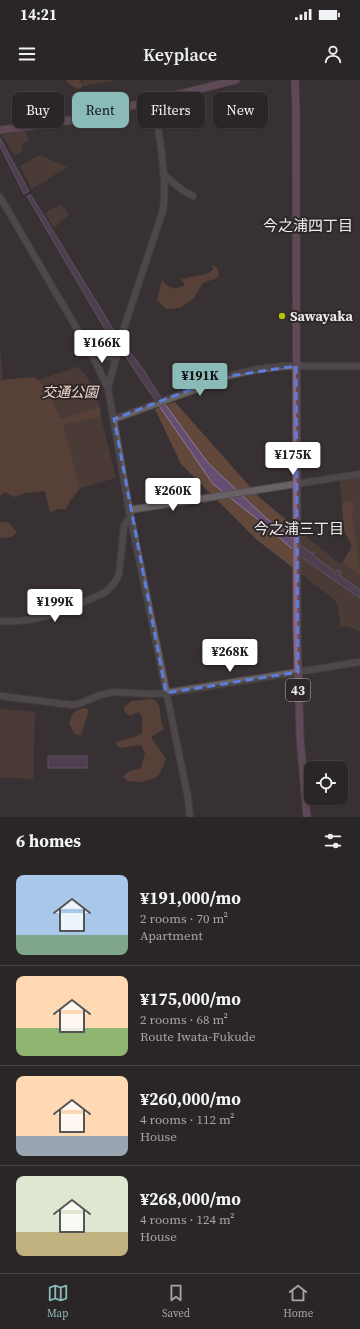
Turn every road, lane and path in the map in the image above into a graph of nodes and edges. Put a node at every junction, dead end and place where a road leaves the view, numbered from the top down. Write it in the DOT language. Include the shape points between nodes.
graph roads {
  1 [pos="236,80"];
  2 [pos="295,80"];
  3 [pos="184,92"];
  4 [pos="137,103"];
  5 [pos="157,128"];
  6 [pos="0,130"];
  7 [pos="163,174"];
  8 [pos="192,196"];
  9 [pos="0,197"];
  10 [pos="91,353"];
  11 [pos="116,358"];
  12 [pos="296,366"];
  13 [pos="360,366"];
  14 [pos="108,388"];
  15 [pos="114,419"];
  16 [pos="360,474"];
  17 [pos="297,484"];
  18 [pos="129,510"];
  19 [pos="131,519"];
  20 [pos="0,621"];
  21 [pos="360,662"];
  22 [pos="298,672"];
  23 [pos="166,693"];
  24 [pos="0,696"];
  25 [pos="190,817"];
  26 [pos="306,817"];
  1 -- 3 [label="main road"];
  2 -- 12 [label="main road, 43"];
  4 -- 6 [label="main road" via="78,119"];
  5 -- 7 [label="street"];
  7 -- 8 [label="street"];
  7 -- 11 [label="street" via="163,210"];
  9 -- 10 [label="street"];
  10 -- 11 [label="street"];
  10 -- 14 [label="street"];
  11 -- 14 [label="street"];
  12 -- 13 [label="street"];
  12 -- 15 [label="street" via="258,369 230,376"];
  12 -- 17 [label="main road, 43"];
  14 -- 15 [label="street"];
  15 -- 18 [label="street"];
  16 -- 17 [label="street"];
  17 -- 18 [label="street"];
  17 -- 22 [label="main road, 43"];
  18 -- 19 [label="street"];
  19 -- 20 [label="street" via="124,526 119,574 111,588 49,616 20,621"];
  19 -- 23 [label="street"];
  21 -- 22 [label="street"];
  22 -- 23 [label="street"];
  22 -- 26 [label="main road, 43"];
  23 -- 24 [label="street" via="114,692 72,705"];
  23 -- 25 [label="street"];
}
